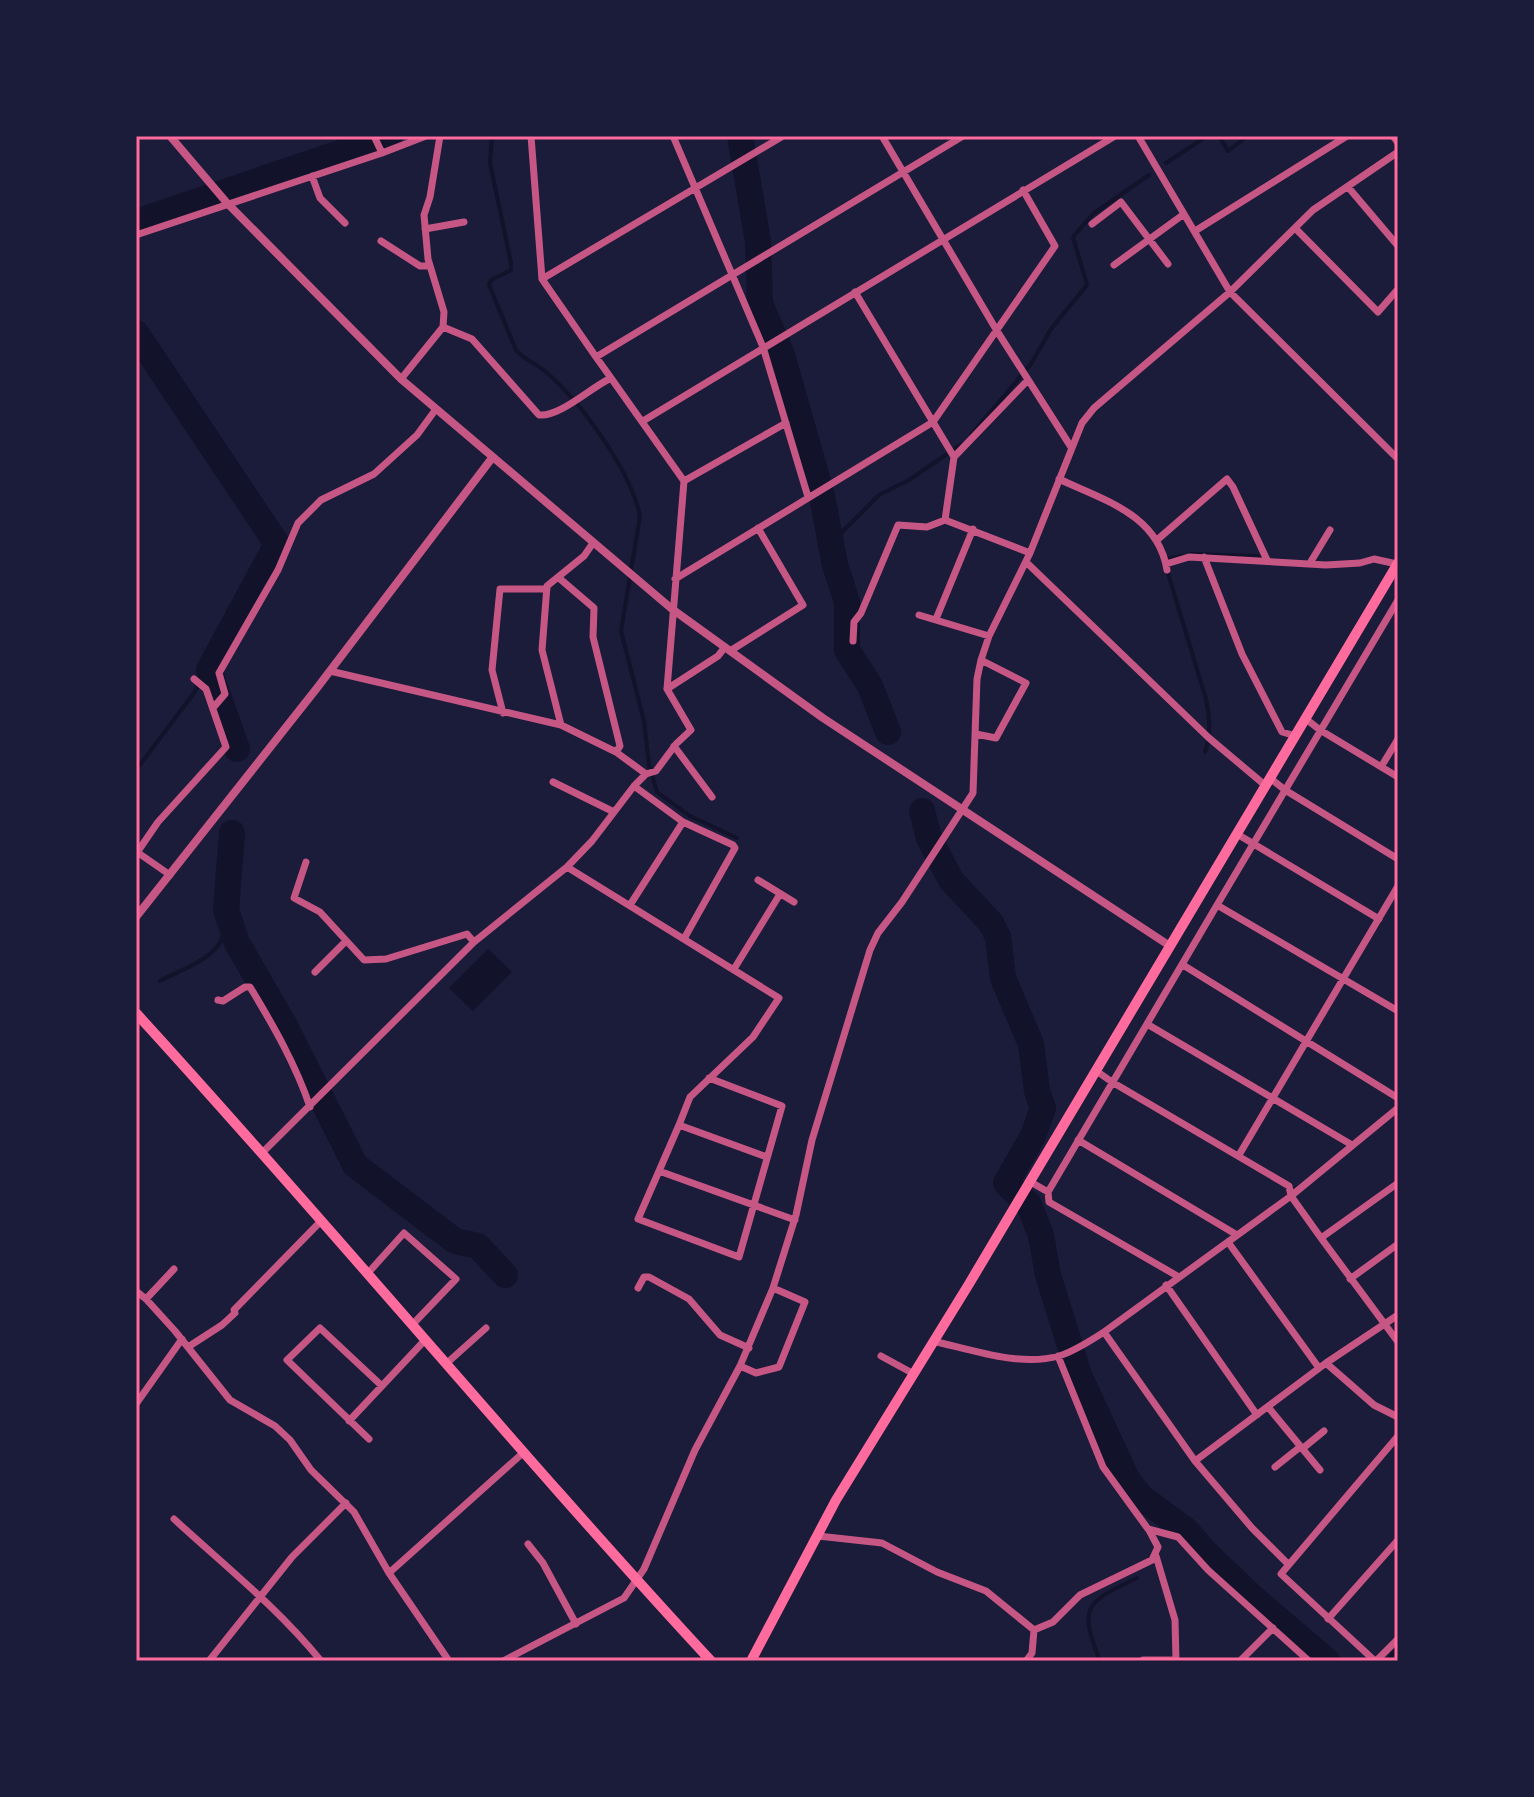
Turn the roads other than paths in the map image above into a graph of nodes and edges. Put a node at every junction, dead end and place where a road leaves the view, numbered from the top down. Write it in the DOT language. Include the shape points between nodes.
graph roads {
  1 [pos="170,136"];
  2 [pos="374,136"];
  3 [pos="426,136"];
  4 [pos="440,136"];
  5 [pos="531,136"];
  6 [pos="673,136"];
  7 [pos="783,136"];
  8 [pos="882,136"];
  9 [pos="963,136"];
  10 [pos="1115,136"];
  11 [pos="1138,136"];
  12 [pos="1347,136"];
  13 [pos="1393,136"];
  14 [pos="1398,143"];
  15 [pos="1398,152"];
  16 [pos="382,153"];
  17 [pos="903,172"];
  18 [pos="312,176"];
  19 [pos="1348,187"];
  20 [pos="695,188"];
  21 [pos="1023,190"];
  22 [pos="227,203"];
  23 [pos="1184,214"];
  24 [pos="464,222"];
  25 [pos="345,223"];
  26 [pos="1092,224"];
  27 [pos="1295,228"];
  28 [pos="425,229"];
  29 [pos="1195,231"];
  30 [pos="136,235"];
  31 [pos="943,239"];
  32 [pos="1150,239"];
  33 [pos="381,241"];
  34 [pos="1398,246"];
  35 [pos="1168,264"];
  36 [pos="1114,265"];
  37 [pos="430,266"];
  38 [pos="733,274"];
  39 [pos="542,279"];
  40 [pos="1398,289"];
  41 [pos="855,292"];
  42 [pos="1230,292"];
  43 [pos="443,327"];
  44 [pos="997,331"];
  45 [pos="763,347"];
  46 [pos="596,357"];
  47 [pos="611,378"];
  48 [pos="401,379"];
  49 [pos="1028,380"];
  50 [pos="436,409"];
  51 [pos="643,421"];
  52 [pos="933,422"];
  53 [pos="786,423"];
  54 [pos="1071,447"];
  55 [pos="954,457"];
  56 [pos="492,458"];
  57 [pos="1398,459"];
  58 [pos="1059,479"];
  59 [pos="684,481"];
  60 [pos="808,497"];
  61 [pos="945,520"];
  62 [pos="758,528"];
  63 [pos="973,529"];
  64 [pos="1330,530"];
  65 [pos="1157,540"];
  66 [pos="593,543"];
  67 [pos="1030,553"];
  68 [pos="1204,557"];
  69 [pos="1267,560"];
  70 [pos="1026,562"];
  71 [pos="1310,563"];
  72 [pos="1398,563"];
  73 [pos="559,578"];
  74 [pos="675,579"];
  75 [pos="547,589"];
  76 [pos="1398,600"];
  77 [pos="672,609"];
  78 [pos="919,615"];
  79 [pos="936,619"];
  80 [pos="989,636"];
  81 [pos="853,641"];
  82 [pos="727,649"];
  83 [pos="981,660"];
  84 [pos="330,671"];
  85 [pos="194,679"];
  86 [pos="667,689"];
  87 [pos="213,708"];
  88 [pos="503,713"];
  89 [pos="1306,719"];
  90 [pos="561,725"];
  91 [pos="1320,730"];
  92 [pos="976,734"];
  93 [pos="1296,736"];
  94 [pos="1398,739"];
  95 [pos="674,746"];
  96 [pos="616,752"];
  97 [pos="1381,767"];
  98 [pos="646,774"];
  99 [pos="1398,777"];
  100 [pos="553,782"];
  101 [pos="1268,782"];
  102 [pos="634,786"];
  103 [pos="1285,790"];
  104 [pos="712,797"];
  105 [pos="961,809"];
  106 [pos="614,812"];
  107 [pos="683,822"];
  108 [pos="1237,834"];
  109 [pos="1252,845"];
  110 [pos="137,853"];
  111 [pos="1398,859"];
  112 [pos="302,865"];
  113 [pos="567,867"];
  114 [pos="170,875"];
  115 [pos="758,880"];
  116 [pos="1398,886"];
  117 [pos="780,894"];
  118 [pos="794,902"];
  119 [pos="630,905"];
  120 [pos="1217,905"];
  121 [pos="136,917"];
  122 [pos="1379,919"];
  123 [pos="685,937"];
  124 [pos="346,941"];
  125 [pos="474,942"];
  126 [pos="404,943"];
  127 [pos="1170,946"];
  128 [pos="409,952"];
  129 [pos="1183,965"];
  130 [pos="734,969"];
  131 [pos="315,972"];
  132 [pos="1344,980"];
  133 [pos="218,1000"];
  134 [pos="1398,1011"];
  135 [pos="136,1013"];
  136 [pos="1147,1024"];
  137 [pos="277,1033"];
  138 [pos="268,1038"];
  139 [pos="1308,1042"];
  140 [pos="1095,1070"];
  141 [pos="709,1078"];
  142 [pos="1112,1082"];
  143 [pos="1273,1098"];
  144 [pos="1398,1098"];
  145 [pos="310,1107"];
  146 [pos="1398,1108"];
  147 [pos="679,1125"];
  148 [pos="1078,1140"];
  149 [pos="1352,1145"];
  150 [pos="263,1152"];
  151 [pos="1239,1155"];
  152 [pos="767,1157"];
  153 [pos="659,1171"];
  154 [pos="1028,1182"];
  155 [pos="1398,1183"];
  156 [pos="1048,1192"];
  157 [pos="1291,1196"];
  158 [pos="754,1207"];
  159 [pos="322,1220"];
  160 [pos="795,1220"];
  161 [pos="1237,1235"];
  162 [pos="1321,1238"];
  163 [pos="1228,1242"];
  164 [pos="1398,1244"];
  165 [pos="174,1269"];
  166 [pos="368,1273"];
  167 [pos="1179,1277"];
  168 [pos="1350,1279"];
  169 [pos="1166,1285"];
  170 [pos="638,1288"];
  171 [pos="773,1288"];
  172 [pos="136,1291"];
  173 [pos="146,1299"];
  174 [pos="1398,1315"];
  175 [pos="413,1324"];
  176 [pos="1383,1324"];
  177 [pos="486,1328"];
  178 [pos="1104,1332"];
  179 [pos="182,1339"];
  180 [pos="426,1339"];
  181 [pos="933,1341"];
  182 [pos="1398,1342"];
  183 [pos="188,1347"];
  184 [pos="749,1348"];
  185 [pos="1061,1355"];
  186 [pos="881,1356"];
  187 [pos="447,1363"];
  188 [pos="1322,1365"];
  189 [pos="740,1366"];
  190 [pos="914,1374"];
  191 [pos="382,1386"];
  192 [pos="136,1404"];
  193 [pos="1268,1407"];
  194 [pos="1257,1415"];
  195 [pos="1398,1417"];
  196 [pos="349,1421"];
  197 [pos="1324,1431"];
  198 [pos="1398,1436"];
  199 [pos="369,1439"];
  200 [pos="1301,1448"];
  201 [pos="524,1452"];
  202 [pos="1195,1461"];
  203 [pos="1275,1467"];
  204 [pos="1320,1470"];
  205 [pos="346,1503"];
  206 [pos="174,1519"];
  207 [pos="1148,1529"];
  208 [pos="818,1536"];
  209 [pos="1398,1540"];
  210 [pos="528,1544"];
  211 [pos="543,1547"];
  212 [pos="535,1553"];
  213 [pos="1156,1556"];
  214 [pos="1288,1564"];
  215 [pos="389,1573"];
  216 [pos="636,1579"];
  217 [pos="259,1596"];
  218 [pos="1328,1619"];
  219 [pos="576,1624"];
  220 [pos="1273,1628"];
  221 [pos="1034,1630"];
  222 [pos="1398,1639"];
  223 [pos="1032,1653"];
  224 [pos="1143,1660"];
  225 [pos="1176,1660"];
  226 [pos="209,1661"];
  227 [pos="321,1661"];
  228 [pos="449,1661"];
  229 [pos="503,1661"];
  230 [pos="711,1661"];
  231 [pos="751,1661"];
  232 [pos="1026,1661"];
  233 [pos="1040,1661"];
  234 [pos="1240,1661"];
  235 [pos="1309,1661"];
  236 [pos="1376,1661"];
  1 -- 22 [label="street"];
  2 -- 16 [label="street"];
  3 -- 16 [label="street"];
  4 -- 28 [label="street"];
  5 -- 39 [label="street"];
  6 -- 20 [label="street"];
  7 -- 20 [label="street"];
  8 -- 17 [label="street"];
  9 -- 17 [label="street"];
  10 -- 21 [label="street"];
  11 -- 23 [label="street"];
  12 -- 29 [label="street"];
  13 -- 14 [label="street"];
  15 -- 19 [label="street"];
  16 -- 18 [label="street"];
  17 -- 31 [label="street"];
  17 -- 38 [label="street"];
  18 -- 22 [label="street"];
  18 -- 25 [label="street" via="320,198"];
  19 -- 27 [label="street"];
  19 -- 34 [label="street"];
  20 -- 38 [label="street"];
  20 -- 39 [label="street"];
  21 -- 31 [label="street"];
  21 -- 44 [label="street" via="1055,246"];
  22 -- 30 [label="street"];
  22 -- 48 [label="street"];
  23 -- 29 [label="street"];
  23 -- 32 [label="street"];
  24 -- 28 [label="street"];
  26 -- 32 [label="street" via="1121,202"];
  27 -- 40 [label="street" via="1378,312"];
  27 -- 42 [label="street"];
  28 -- 37 [label="street"];
  29 -- 42 [label="street"];
  31 -- 41 [label="street"];
  31 -- 44 [label="street"];
  32 -- 35 [label="street"];
  32 -- 36 [label="street"];
  33 -- 37 [label="street" via="420,266"];
  37 -- 43 [label="street" via="444,312"];
  38 -- 45 [label="street"];
  38 -- 46 [label="street"];
  39 -- 46 [label="street"];
  41 -- 45 [label="street"];
  41 -- 52 [label="street"];
  42 -- 54 [label="street" via="1094,408"];
  42 -- 57 [label="street"];
  43 -- 47 [label="street" via="472,339 539,415 547,416"];
  43 -- 48 [label="street"];
  44 -- 49 [label="street"];
  44 -- 52 [label="street"];
  45 -- 51 [label="street"];
  45 -- 53 [label="street"];
  46 -- 47 [label="street"];
  47 -- 51 [label="street"];
  48 -- 50 [label="street"];
  49 -- 54 [label="street"];
  49 -- 55 [label="street"];
  50 -- 56 [label="street"];
  50 -- 87 [label="street" via="417,435 374,474 321,500 298,523 278,570 219,673 225,694"];
  51 -- 59 [label="street"];
  52 -- 55 [label="street"];
  52 -- 60 [label="street"];
  53 -- 59 [label="street"];
  53 -- 60 [label="street"];
  54 -- 58 [label="street"];
  55 -- 61 [label="street"];
  56 -- 66 [label="street"];
  56 -- 84 [label="street"];
  58 -- 65 [label="street" via="1131,512"];
  58 -- 67 [label="street"];
  59 -- 74 [label="street"];
  60 -- 62 [label="street"];
  61 -- 63 [label="street"];
  61 -- 81 [label="street" via="927,527 898,525 854,622"];
  62 -- 74 [label="street"];
  62 -- 82 [label="street" via="803,605"];
  63 -- 67 [label="street"];
  63 -- 79 [label="street"];
  64 -- 71 [label="street"];
  65 -- 68 [label="street" via="1166,567"];
  65 -- 69 [label="street" via="1227,479"];
  66 -- 73 [label="street"];
  66 -- 77 [label="street"];
  67 -- 70 [label="street"];
  68 -- 69 [label="street"];
  68 -- 93 [label="street" via="1252,675 1282,732"];
  69 -- 71 [label="street"];
  70 -- 80 [label="street"];
  70 -- 101 [label="street" via="1209,738"];
  71 -- 72 [label="street"];
  72 -- 89 [label="main road"];
  73 -- 75 [label="street"];
  73 -- 96 [label="street" via="594,608 593,637 620,746"];
  74 -- 77 [label="street"];
  75 -- 88 [label="street" via="500,589 492,670"];
  75 -- 90 [label="street" via="542,650"];
  76 -- 91 [label="street"];
  77 -- 82 [label="street"];
  77 -- 86 [label="street"];
  78 -- 79 [label="street"];
  79 -- 80 [label="street"];
  80 -- 83 [label="street"];
  82 -- 86 [label="street"];
  82 -- 105 [label="street"];
  83 -- 92 [label="street"];
  83 -- 92 [label="street" via="1026,683 996,738"];
  84 -- 88 [label="street"];
  84 -- 114 [label="street"];
  85 -- 87 [label="street" via="206,689"];
  86 -- 95 [label="street" via="691,730"];
  87 -- 110 [label="street" via="226,747"];
  88 -- 90 [label="street"];
  89 -- 91 [label="street"];
  89 -- 93 [label="main road"];
  90 -- 96 [label="street"];
  91 -- 97 [label="street"];
  91 -- 103 [label="street"];
  92 -- 105 [label="street" via="975,784"];
  93 -- 101 [label="main road"];
  94 -- 97 [label="street"];
  95 -- 98 [label="street" via="656,771"];
  95 -- 104 [label="street"];
  96 -- 98 [label="street"];
  97 -- 99 [label="street"];
  98 -- 102 [label="street"];
  100 -- 106 [label="street"];
  101 -- 103 [label="street"];
  101 -- 108 [label="main road"];
  102 -- 106 [label="street"];
  102 -- 107 [label="street"];
  103 -- 109 [label="street"];
  103 -- 111 [label="street"];
  105 -- 127 [label="street"];
  105 -- 160 [label="street" via="870,950 812,1140"];
  106 -- 113 [label="street"];
  107 -- 119 [label="street"];
  107 -- 123 [label="street" via="735,848"];
  108 -- 109 [label="street"];
  108 -- 127 [label="main road"];
  109 -- 120 [label="street"];
  109 -- 122 [label="street"];
  110 -- 114 [label="street"];
  112 -- 124 [label="street" via="294,898 320,912"];
  113 -- 119 [label="street"];
  113 -- 125 [label="street"];
  114 -- 121 [label="street"];
  115 -- 117 [label="street"];
  116 -- 122 [label="street"];
  117 -- 118 [label="street"];
  117 -- 130 [label="street"];
  119 -- 123 [label="street"];
  120 -- 129 [label="street"];
  120 -- 132 [label="street"];
  122 -- 132 [label="street"];
  123 -- 130 [label="street"];
  124 -- 128 [label="street" via="364,960"];
  124 -- 131 [label="street"];
  125 -- 128 [label="street" via="467,934"];
  125 -- 145 [label="street"];
  126 -- 128 [label="street"];
  127 -- 140 [label="main road"];
  129 -- 136 [label="street"];
  129 -- 139 [label="street"];
  130 -- 141 [label="street" via="779,998 753,1037"];
  132 -- 134 [label="street"];
  132 -- 139 [label="street"];
  133 -- 137 [label="street" via="250,987"];
  135 -- 150 [label="main road"];
  136 -- 142 [label="street"];
  136 -- 143 [label="street"];
  137 -- 138 [label="street"];
  137 -- 145 [label="street"];
  139 -- 143 [label="street"];
  139 -- 144 [label="street"];
  140 -- 142 [label="street"];
  140 -- 154 [label="main road"];
  141 -- 147 [label="street" via="690,1097"];
  141 -- 152 [label="street" via="782,1106"];
  142 -- 148 [label="street"];
  142 -- 151 [label="street"];
  143 -- 149 [label="street"];
  143 -- 151 [label="street"];
  145 -- 150 [label="street"];
  146 -- 149 [label="street"];
  147 -- 152 [label="street"];
  147 -- 153 [label="street"];
  148 -- 156 [label="street"];
  148 -- 161 [label="street"];
  149 -- 157 [label="street"];
  150 -- 159 [label="main road"];
  151 -- 157 [label="street" via="1289,1186"];
  152 -- 158 [label="street"];
  153 -- 158 [label="street"];
  153 -- 158 [label="street" via="638,1219 739,1257"];
  154 -- 156 [label="street"];
  154 -- 181 [label="main road"];
  155 -- 162 [label="street"];
  156 -- 167 [label="street" via="1049,1202"];
  157 -- 161 [label="street"];
  157 -- 162 [label="street"];
  158 -- 160 [label="street"];
  159 -- 166 [label="main road"];
  159 -- 183 [label="street" via="235,1313"];
  160 -- 171 [label="street"];
  161 -- 163 [label="street"];
  162 -- 168 [label="street"];
  163 -- 167 [label="street"];
  163 -- 188 [label="street"];
  164 -- 168 [label="street"];
  165 -- 173 [label="street"];
  166 -- 175 [label="main road"];
  166 -- 175 [label="street" via="404,1233 456,1279"];
  167 -- 169 [label="street"];
  168 -- 176 [label="street"];
  169 -- 178 [label="street"];
  169 -- 194 [label="street"];
  170 -- 184 [label="street" via="649,1277 684,1295 720,1335"];
  171 -- 184 [label="street"];
  171 -- 189 [label="street" via="805,1302 779,1367 756,1373"];
  172 -- 173 [label="street"];
  173 -- 179 [label="street"];
  174 -- 176 [label="street"];
  175 -- 180 [label="main road"];
  176 -- 182 [label="street"];
  176 -- 188 [label="street"];
  177 -- 187 [label="street"];
  178 -- 185 [label="street"];
  178 -- 202 [label="street"];
  179 -- 183 [label="street"];
  179 -- 192 [label="street"];
  180 -- 187 [label="main road"];
  180 -- 191 [label="street"];
  181 -- 185 [label="street" via="1013,1357"];
  181 -- 190 [label="main road"];
  183 -- 205 [label="street" via="230,1400 283,1433"];
  184 -- 189 [label="street"];
  185 -- 207 [label="street" via="1101,1463"];
  186 -- 190 [label="street"];
  187 -- 201 [label="main road"];
  188 -- 193 [label="street"];
  188 -- 195 [label="street"];
  189 -- 216 [label="street"];
  190 -- 208 [label="main road"];
  191 -- 196 [label="street"];
  191 -- 196 [label="street" via="320,1328 287,1360"];
  193 -- 194 [label="street"];
  193 -- 200 [label="street"];
  194 -- 202 [label="street"];
  196 -- 199 [label="street"];
  197 -- 200 [label="street"];
  198 -- 214 [label="street"];
  200 -- 203 [label="street"];
  200 -- 204 [label="street"];
  201 -- 215 [label="street"];
  201 -- 216 [label="main road"];
  202 -- 214 [label="street"];
  205 -- 215 [label="street"];
  205 -- 217 [label="street"];
  206 -- 217 [label="street"];
  207 -- 213 [label="street" via="1157,1544"];
  207 -- 220 [label="street" via="1178,1537"];
  208 -- 221 [label="street" via="882,1543 986,1591"];
  208 -- 231 [label="main road"];
  209 -- 218 [label="street"];
  210 -- 212 [label="street"];
  211 -- 212 [label="street"];
  212 -- 219 [label="street"];
  213 -- 221 [label="street" via="1080,1595 1053,1622"];
  213 -- 225 [label="street" via="1175,1620"];
  214 -- 218 [label="street" via="1281,1574"];
  215 -- 228 [label="street"];
  216 -- 219 [label="street" via="624,1598"];
  216 -- 230 [label="main road"];
  217 -- 226 [label="street"];
  217 -- 227 [label="street"];
  218 -- 236 [label="street"];
  219 -- 229 [label="street"];
  220 -- 234 [label="street"];
  220 -- 235 [label="street"];
  221 -- 223 [label="street"];
  222 -- 236 [label="street"];
  223 -- 232 [label="street"];
  223 -- 233 [label="street"];
  224 -- 225 [label="street"];
}
